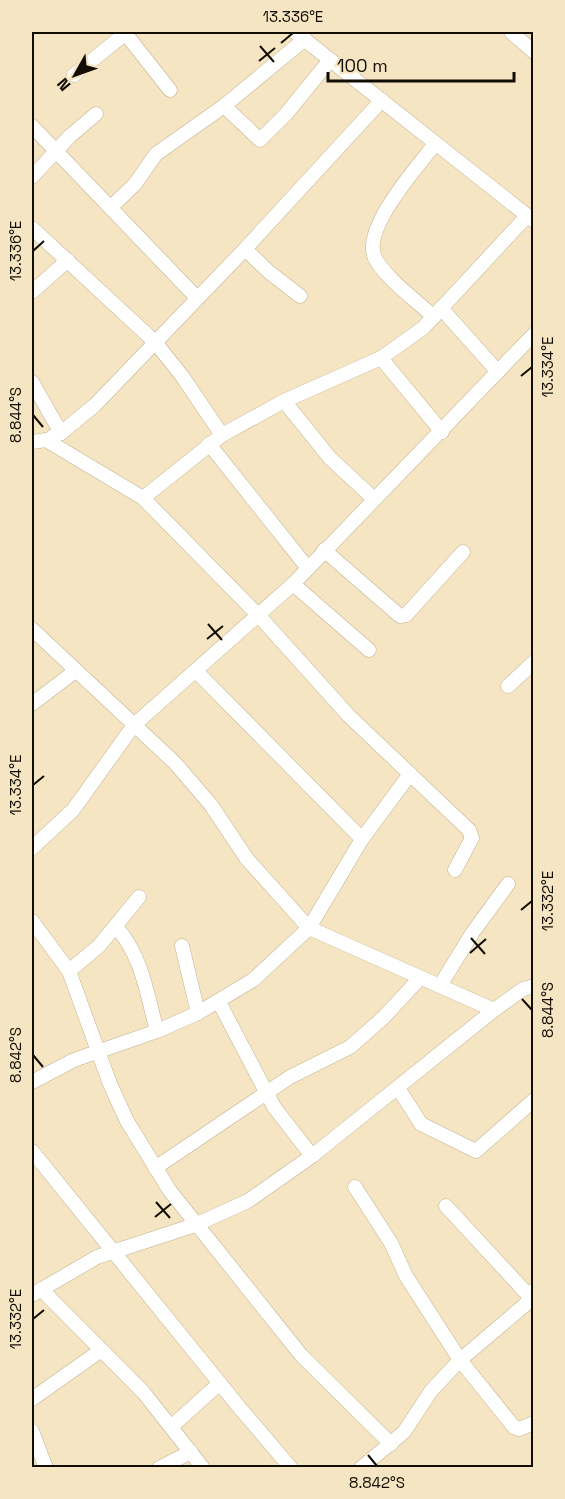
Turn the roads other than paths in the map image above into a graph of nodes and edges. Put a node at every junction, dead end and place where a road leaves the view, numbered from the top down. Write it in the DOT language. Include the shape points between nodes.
graph roads {
  1 [pos="125,32"];
  2 [pos="511,32"];
  3 [pos="300,35"];
  4 [pos="534,52"];
  5 [pos="330,60"];
  6 [pos="74,75"];
  7 [pos="170,90"];
  8 [pos="382,100"];
  9 [pos="224,106"];
  10 [pos="96,114"];
  11 [pos="32,126"];
  12 [pos="435,144"];
  13 [pos="56,150"];
  14 [pos="32,177"];
  15 [pos="111,207"];
  16 [pos="530,219"];
  17 [pos="32,228"];
  18 [pos="245,249"];
  19 [pos="68,260"];
  20 [pos="32,292"];
  21 [pos="300,296"];
  22 [pos="197,298"];
  23 [pos="438,313"];
  24 [pos="534,334"];
  25 [pos="155,342"];
  26 [pos="381,358"];
  27 [pos="498,372"];
  28 [pos="32,382"];
  29 [pos="284,401"];
  30 [pos="442,432"];
  31 [pos="61,433"];
  32 [pos="222,435"];
  33 [pos="46,440"];
  34 [pos="32,442"];
  35 [pos="209,444"];
  36 [pos="143,498"];
  37 [pos="374,498"];
  38 [pos="324,550"];
  39 [pos="463,552"];
  40 [pos="307,567"];
  41 [pos="293,584"];
  42 [pos="260,616"];
  43 [pos="32,629"];
  44 [pos="369,650"];
  45 [pos="534,662"];
  46 [pos="196,671"];
  47 [pos="74,672"];
  48 [pos="508,686"];
  49 [pos="32,705"];
  50 [pos="135,725"];
  51 [pos="410,774"];
  52 [pos="362,838"];
  53 [pos="32,848"];
  54 [pos="455,870"];
  55 [pos="508,885"];
  56 [pos="139,897"];
  57 [pos="32,921"];
  58 [pos="116,927"];
  59 [pos="309,928"];
  60 [pos="182,946"];
  61 [pos="69,971"];
  62 [pos="420,978"];
  63 [pos="441,984"];
  64 [pos="534,986"];
  65 [pos="219,1002"];
  66 [pos="494,1010"];
  67 [pos="198,1013"];
  68 [pos="157,1031"];
  69 [pos="97,1050"];
  70 [pos="32,1082"];
  71 [pos="398,1088"];
  72 [pos="266,1093"];
  73 [pos="534,1100"];
  74 [pos="32,1151"];
  75 [pos="312,1156"];
  76 [pos="154,1168"];
  77 [pos="355,1187"];
  78 [pos="446,1206"];
  79 [pos="195,1225"];
  80 [pos="111,1252"];
  81 [pos="36,1292"];
  82 [pos="532,1294"];
  83 [pos="100,1351"];
  84 [pos="460,1360"];
  85 [pos="220,1383"];
  86 [pos="32,1399"];
  87 [pos="534,1423"];
  88 [pos="172,1426"];
  89 [pos="32,1431"];
  90 [pos="391,1444"];
  91 [pos="191,1452"];
  92 [pos="369,1465"];
  93 [pos="46,1467"];
  94 [pos="159,1467"];
  95 [pos="203,1467"];
  96 [pos="291,1467"];
  1 -- 6 [label="street"];
  1 -- 7 [label="street"];
  2 -- 4 [label="street"];
  3 -- 5 [label="street"];
  3 -- 9 [label="street"];
  5 -- 8 [label="street"];
  5 -- 9 [label="street" via="261,139"];
  8 -- 12 [label="street"];
  8 -- 18 [label="street"];
  9 -- 15 [label="street" via="156,154 135,184"];
  10 -- 13 [label="street"];
  11 -- 13 [label="street"];
  12 -- 16 [label="street"];
  12 -- 23 [label="street" via="393,199 372,248 375,259 386,271"];
  13 -- 14 [label="street"];
  13 -- 15 [label="street"];
  15 -- 22 [label="street"];
  16 -- 23 [label="street"];
  17 -- 19 [label="street"];
  18 -- 21 [label="street"];
  18 -- 22 [label="street"];
  19 -- 20 [label="street"];
  19 -- 25 [label="street"];
  22 -- 25 [label="street"];
  23 -- 26 [label="street"];
  23 -- 27 [label="street"];
  24 -- 27 [label="street"];
  25 -- 31 [label="street" via="95,405"];
  25 -- 32 [label="street"];
  26 -- 29 [label="street"];
  26 -- 30 [label="street"];
  27 -- 30 [label="street"];
  28 -- 31 [label="street"];
  29 -- 32 [label="street"];
  29 -- 37 [label="street" via="330,458"];
  30 -- 37 [label="street"];
  31 -- 33 [label="street"];
  32 -- 35 [label="street"];
  33 -- 34 [label="street"];
  33 -- 36 [label="street"];
  35 -- 36 [label="street"];
  35 -- 40 [label="street"];
  36 -- 42 [label="street"];
  37 -- 38 [label="street"];
  38 -- 39 [label="street" via="400,616 406,615"];
  38 -- 40 [label="street"];
  40 -- 41 [label="street"];
  41 -- 42 [label="street"];
  41 -- 44 [label="street"];
  42 -- 46 [label="street"];
  42 -- 51 [label="street" via="349,716"];
  43 -- 47 [label="street"];
  45 -- 48 [label="street"];
  46 -- 50 [label="street"];
  46 -- 52 [label="street"];
  47 -- 49 [label="street"];
  47 -- 50 [label="street"];
  50 -- 53 [label="street" via="73,810"];
  50 -- 59 [label="street" via="211,805 247,859"];
  51 -- 52 [label="street"];
  51 -- 54 [label="street" via="471,834"];
  52 -- 59 [label="street"];
  55 -- 63 [label="street"];
  56 -- 58 [label="street"];
  57 -- 61 [label="street"];
  58 -- 61 [label="street"];
  58 -- 68 [label="street" via="136,955"];
  59 -- 62 [label="street"];
  59 -- 65 [label="street" via="253,980"];
  60 -- 67 [label="street"];
  61 -- 69 [label="street"];
  62 -- 63 [label="street"];
  62 -- 72 [label="street" via="351,1047 298,1072"];
  63 -- 66 [label="street"];
  64 -- 66 [label="street" via="523,989"];
  65 -- 67 [label="street"];
  65 -- 72 [label="street"];
  66 -- 71 [label="street"];
  67 -- 68 [label="street"];
  68 -- 69 [label="street"];
  69 -- 70 [label="street"];
  69 -- 76 [label="street" via="123,1112"];
  71 -- 73 [label="street" via="421,1124 476,1151"];
  71 -- 75 [label="street"];
  72 -- 75 [label="street"];
  72 -- 76 [label="street"];
  74 -- 80 [label="street"];
  75 -- 79 [label="street" via="248,1201"];
  76 -- 79 [label="street"];
  77 -- 84 [label="street"];
  78 -- 82 [label="street"];
  79 -- 80 [label="street"];
  79 -- 90 [label="street" via="301,1355"];
  80 -- 81 [label="street"];
  80 -- 85 [label="street"];
  81 -- 83 [label="street"];
  82 -- 84 [label="street"];
  83 -- 86 [label="street"];
  83 -- 88 [label="street"];
  84 -- 87 [label="street" via="514,1426 519,1429"];
  84 -- 90 [label="street"];
  85 -- 88 [label="street"];
  85 -- 96 [label="street"];
  88 -- 91 [label="street"];
  89 -- 93 [label="street"];
  90 -- 92 [label="street"];
  91 -- 94 [label="street"];
  91 -- 95 [label="street"];
}
